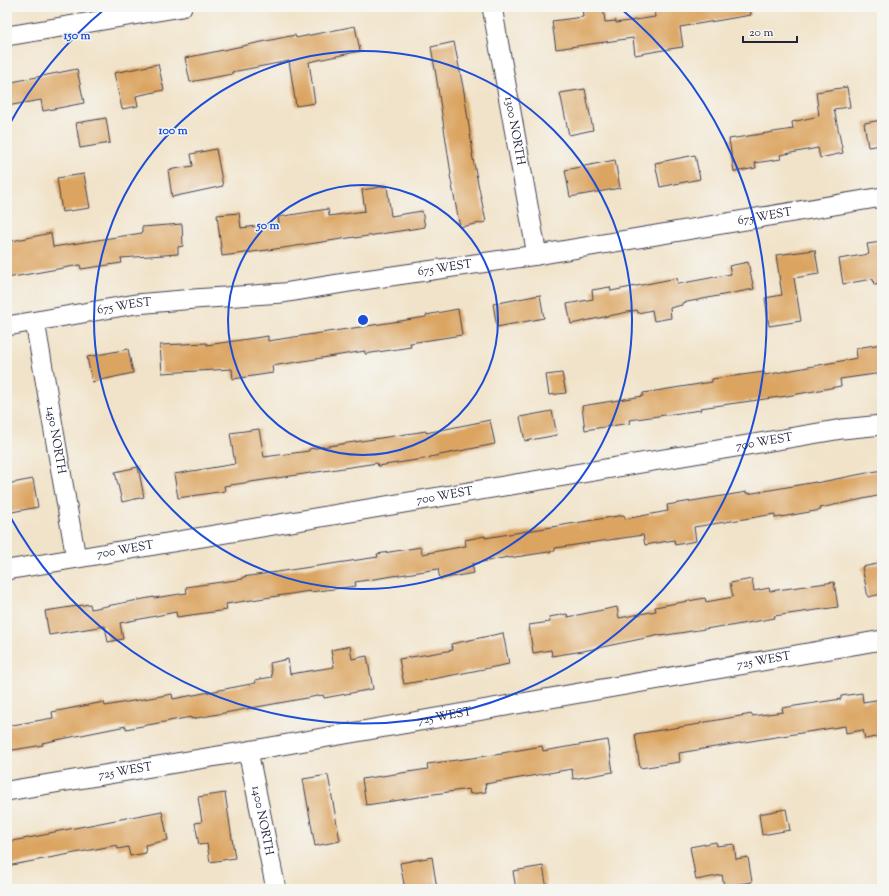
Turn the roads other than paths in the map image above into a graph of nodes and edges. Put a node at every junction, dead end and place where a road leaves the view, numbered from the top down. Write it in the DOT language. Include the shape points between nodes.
graph roads {
  1 [pos="182,7"];
  2 [pos="492,7"];
  3 [pos="7,36"];
  4 [pos="882,197"];
  5 [pos="537,255"];
  6 [pos="35,322"];
  7 [pos="7,326"];
  8 [pos="882,425"];
  9 [pos="76,558"];
  10 [pos="7,570"];
  11 [pos="882,640"];
  12 [pos="248,751"];
  13 [pos="7,791"];
  14 [pos="276,889"];
  1 -- 3 [label="street"];
  2 -- 5 [label="street, 1300 NORTH"];
  4 -- 5 [label="street, 675 WEST"];
  5 -- 6 [label="street, 675 WEST" via="283,293 136,304"];
  6 -- 7 [label="street, 675 WEST"];
  6 -- 9 [label="street, 1450 NORTH"];
  8 -- 9 [label="street, 700 WEST" via="842,428"];
  9 -- 10 [label="street, 700 WEST"];
  11 -- 12 [label="street, 725 WEST"];
  12 -- 13 [label="street, 725 WEST"];
  12 -- 14 [label="street, 1400 NORTH"];
}
